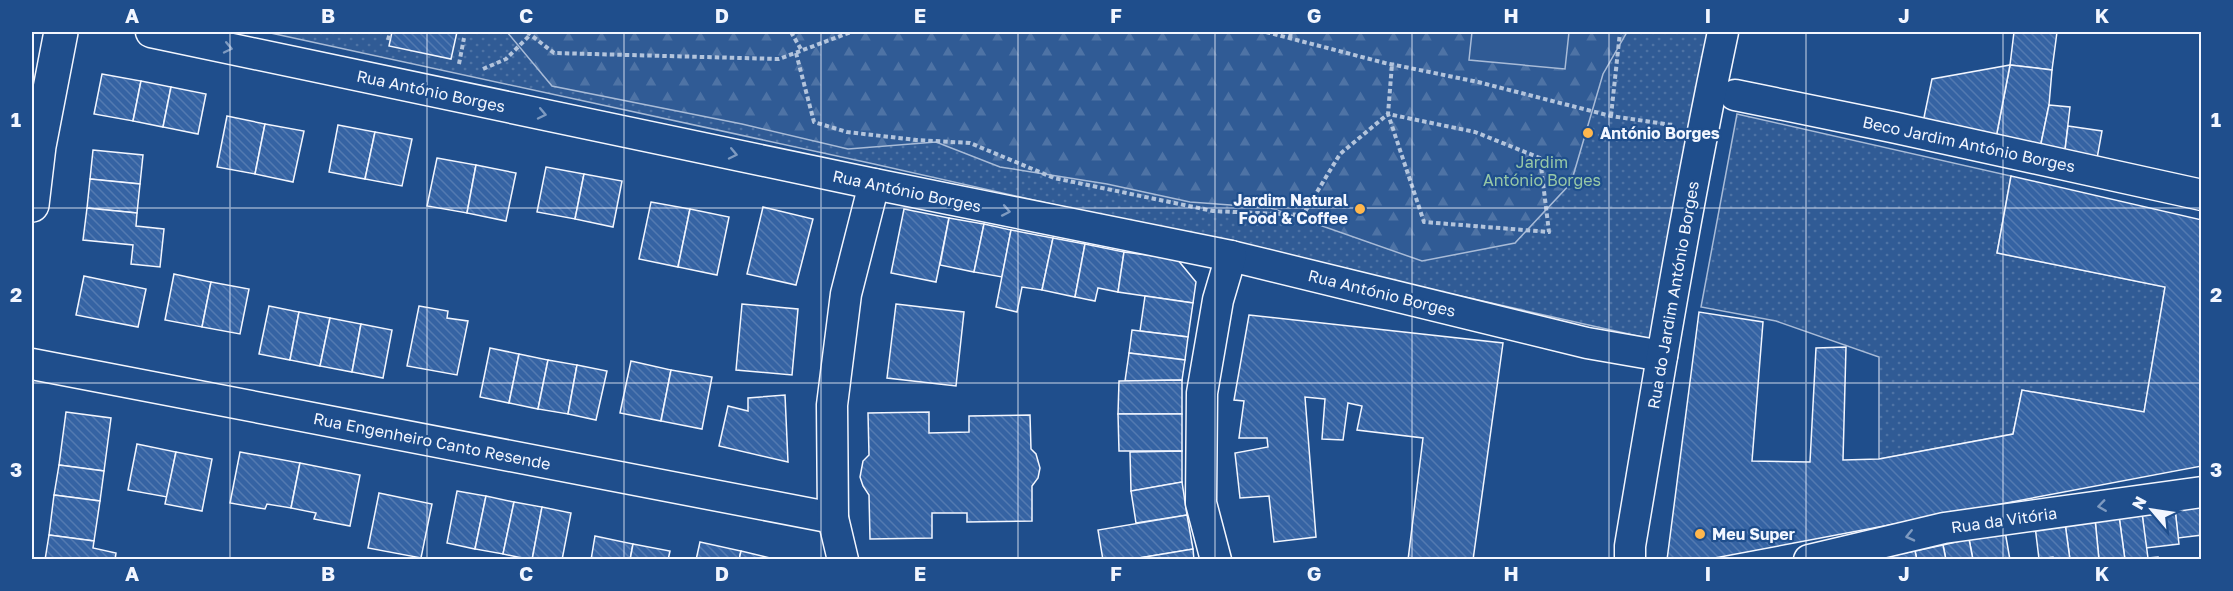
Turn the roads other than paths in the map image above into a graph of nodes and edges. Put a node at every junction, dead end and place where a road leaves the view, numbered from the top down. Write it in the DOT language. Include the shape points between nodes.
graph roads {
  1 [pos="61,32"];
  2 [pos="151,32"];
  3 [pos="1723,32"];
  4 [pos="1735,95"];
  5 [pos="874,184"];
  6 [pos="2202,195"];
  7 [pos="32,205"];
  8 [pos="1231,256"];
  9 [pos="1662,356"];
  10 [pos="32,364"];
  11 [pos="2202,492"];
  12 [pos="833,518"];
  13 [pos="843,560"];
  14 [pos="1216,560"];
  15 [pos="1630,560"];
  16 [pos="1809,560"];
  1 -- 7 [label="main road"];
  2 -- 5 [label="street, Rua António Borges, one-way"];
  3 -- 9 [label="street, Rua do Jardim António Borges"];
  4 -- 6 [label="street, Beco Jardim António Borges"];
  5 -- 8 [label="street, Rua António Borges, one-way"];
  5 -- 12 [label="street" via="844,305 832,405"];
  8 -- 9 [label="street, Rua António Borges" via="1587,343"];
  8 -- 14 [label="street" via="1218,300 1202,393 1201,503"];
  9 -- 15 [label="street, Rua do Jardim António Borges"];
  10 -- 12 [label="street, Rua Engenheiro Canto Resende"];
  11 -- 16 [label="street, Rua da Vitória, one-way" via="1944,528"];
  12 -- 13 [label="street"];
}
